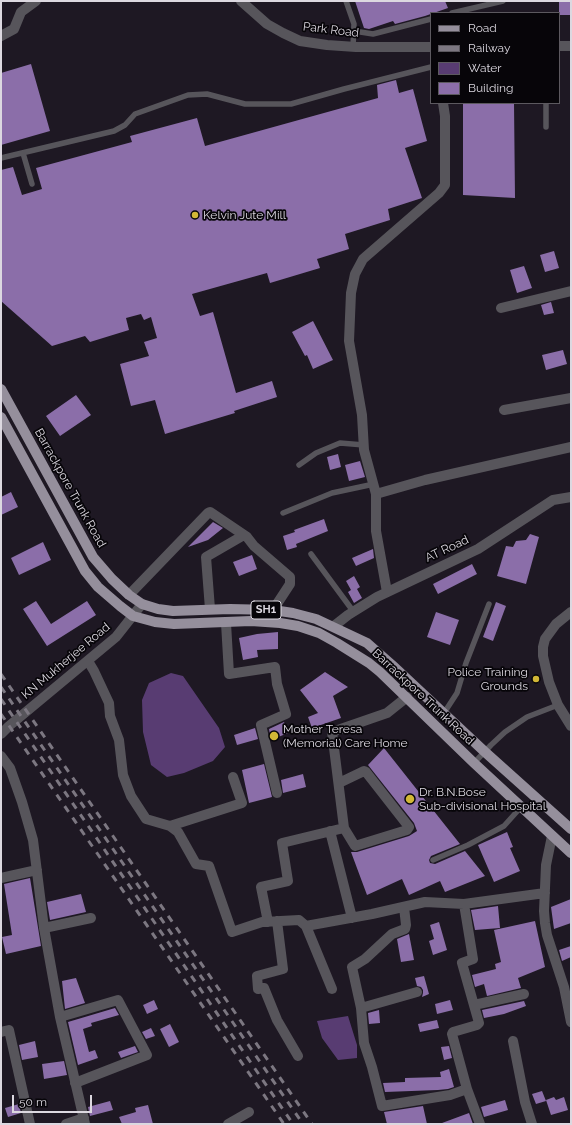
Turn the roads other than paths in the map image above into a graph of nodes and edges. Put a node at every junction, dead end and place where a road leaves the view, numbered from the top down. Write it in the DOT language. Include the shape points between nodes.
graph roads {
  1 [pos="36,1"];
  2 [pos="241,1"];
  3 [pos="346,1"];
  4 [pos="503,1"];
  5 [pos="456,12"];
  6 [pos="430,19"];
  7 [pos="354,32"];
  8 [pos="1,36"];
  9 [pos="560,46"];
  10 [pos="571,46"];
  11 [pos="353,47"];
  12 [pos="430,47"];
  13 [pos="430,67"];
  14 [pos="443,104"];
  15 [pos="546,104"];
  16 [pos="546,127"];
  17 [pos="23,153"];
  18 [pos="1,158"];
  19 [pos="32,184"];
  20 [pos="571,291"];
  21 [pos="501,308"];
  22 [pos="1,389"];
  23 [pos="571,398"];
  24 [pos="504,410"];
  25 [pos="1,417"];
  26 [pos="364,445"];
  27 [pos="571,447"];
  28 [pos="299,465"];
  29 [pos="375,489"];
  30 [pos="571,497"];
  31 [pos="283,514"];
  32 [pos="244,535"];
  33 [pos="311,554"];
  34 [pos="387,592"];
  35 [pos="129,595"];
  36 [pos="142,604"];
  37 [pos="489,604"];
  38 [pos="210,609"];
  39 [pos="273,610"];
  40 [pos="353,611"];
  41 [pos="571,612"];
  42 [pos="133,616"];
  43 [pos="226,623"];
  44 [pos="334,626"];
  45 [pos="88,662"];
  46 [pos="407,697"];
  47 [pos="558,705"];
  48 [pos="444,712"];
  49 [pos="571,726"];
  50 [pos="1,734"];
  51 [pos="485,752"];
  52 [pos="1,756"];
  53 [pos="474,763"];
  54 [pos="233,777"];
  55 [pos="339,783"];
  56 [pos="277,793"];
  57 [pos="521,807"];
  58 [pos="170,826"];
  59 [pos="344,828"];
  60 [pos="571,829"];
  61 [pos="330,831"];
  62 [pos="552,836"];
  63 [pos="571,854"];
  64 [pos="433,860"];
  65 [pos="37,870"];
  66 [pos="1,878"];
  67 [pos="545,893"];
  68 [pos="464,904"];
  69 [pos="404,907"];
  70 [pos="91,918"];
  71 [pos="352,918"];
  72 [pos="272,922"];
  73 [pos="306,926"];
  74 [pos="44,928"];
  75 [pos="332,989"];
  76 [pos="417,992"];
  77 [pos="524,994"];
  78 [pos="474,1005"];
  79 [pos="360,1008"];
  80 [pos="60,1018"];
  81 [pos="571,1022"];
  82 [pos="1,1032"];
  83 [pos="513,1041"];
  84 [pos="298,1056"];
  85 [pos="75,1083"];
  86 [pos="467,1089"];
  87 [pos="249,1112"];
  88 [pos="85,1121"];
  89 [pos="30,1124"];
  90 [pos="66,1124"];
  91 [pos="228,1124"];
  92 [pos="480,1124"];
  93 [pos="532,1124"];
  1 -- 8 [label="street" via="21,12 14,29"];
  2 -- 11 [label="street, Park Road" via="267,24 300,41"];
  3 -- 7 [label="lane"];
  4 -- 5 [label="lane"];
  6 -- 7 [label="lane" via="373,34"];
  7 -- 11 [label="lane"];
  9 -- 10 [label="street"];
  11 -- 12 [label="street, Park Road"];
  13 -- 17 [label="lane" via="291,104 245,104 207,94 188,95 135,114 125,125 114,131"];
  14 -- 26 [label="street" via="446,116 445,185 363,259 355,274 351,292 349,341 362,415"];
  15 -- 16 [label="lane"];
  17 -- 18 [label="lane"];
  17 -- 19 [label="lane"];
  20 -- 21 [label="street"];
  22 -- 35 [label="main road, Barrackpore Trunk Road / SH1" via="93,557"];
  23 -- 24 [label="street"];
  25 -- 42 [label="main road, Barrackpore Trunk Road / SH1" via="85,571 98,587"];
  26 -- 28 [label="lane" via="340,443 316,453"];
  26 -- 29 [label="street"];
  27 -- 29 [label="street"];
  29 -- 31 [label="lane" via="332,493"];
  29 -- 34 [label="street" via="376,531"];
  30 -- 34 [label="street, AT Road" via="553,500 478,550"];
  32 -- 35 [label="street" via="208,513"];
  32 -- 38 [label="street" via="206,557"];
  32 -- 39 [label="street" via="290,577 290,584"];
  33 -- 40 [label="lane"];
  34 -- 40 [label="street, AT Road"];
  35 -- 36 [label="main road, Barrackpore Trunk Road / SH1"];
  36 -- 38 [label="main road, Barrackpore Trunk Road / SH1" via="173,611"];
  36 -- 42 [label="street, KN Mukherjee Road"];
  37 -- 48 [label="lane" via="457,693"];
  38 -- 39 [label="main road, Barrackpore Trunk Road / SH1"];
  39 -- 44 [label="main road, Barrackpore Trunk Road / SH1" via="305,615"];
  40 -- 44 [label="street, AT Road"];
  41 -- 47 [label="street" via="556,624 543,646 546,669"];
  42 -- 43 [label="main road, Barrackpore Trunk Road / SH1" via="174,624"];
  42 -- 45 [label="street, KN Mukherjee Road" via="116,637"];
  43 -- 46 [label="main road, Barrackpore Trunk Road / SH1" via="280,623 319,633 369,663"];
  43 -- 56 [label="street" via="229,674 275,667 286,714 261,725"];
  44 -- 48 [label="main road, Barrackpore Trunk Road / SH1" via="369,645"];
  45 -- 50 [label="street, KN Mukherjee Road"];
  45 -- 58 [label="street" via="109,703 110,716 119,740 123,775 131,796 146,819"];
  46 -- 53 [label="main road, Barrackpore Trunk Road / SH1"];
  46 -- 55 [label="street" via="387,713 332,732"];
  47 -- 49 [label="street"];
  47 -- 51 [label="lane" via="527,717 505,732"];
  48 -- 51 [label="main road, Barrackpore Trunk Road / SH1"];
  51 -- 53 [label="lane"];
  51 -- 60 [label="main road, Barrackpore Trunk Road / SH1"];
  52 -- 65 [label="street" via="10,768 22,802 33,840"];
  53 -- 57 [label="main road, Barrackpore Trunk Road / SH1"];
  54 -- 58 [label="street" via="242,803"];
  55 -- 59 [label="street"];
  55 -- 59 [label="street" via="366,772 409,828 355,846"];
  57 -- 62 [label="main road, Barrackpore Trunk Road / SH1"];
  57 -- 64 [label="lane" via="504,826"];
  58 -- 72 [label="street" via="178,832 196,864 209,866 232,932 262,922"];
  59 -- 61 [label="street"];
  61 -- 71 [label="street"];
  61 -- 72 [label="street" via="282,843 288,881 261,887"];
  62 -- 63 [label="main road, Barrackpore Trunk Road / SH1"];
  62 -- 67 [label="street" via="546,865"];
  65 -- 66 [label="street"];
  65 -- 74 [label="street"];
  67 -- 68 [label="street"];
  67 -- 81 [label="street" via="544,911 548,935 564,987"];
  68 -- 69 [label="street" via="424,902"];
  68 -- 78 [label="street" via="473,959 462,964"];
  69 -- 71 [label="street"];
  69 -- 79 [label="street" via="405,929 392,934 365,959 352,967"];
  70 -- 74 [label="street"];
  71 -- 73 [label="street"];
  72 -- 73 [label="street" via="299,920"];
  72 -- 84 [label="street" via="283,969 257,976 258,988 264,988 277,1020"];
  73 -- 75 [label="street"];
  74 -- 80 [label="street"];
  76 -- 79 [label="street"];
  77 -- 78 [label="street"];
  78 -- 86 [label="street" via="479,1024 452,1034"];
  79 -- 86 [label="street" via="364,1043 382,1106 450,1095"];
  80 -- 85 [label="street"];
  80 -- 85 [label="street" via="118,1000 147,1055"];
  82 -- 89 [label="street" via="9,1030"];
  83 -- 93 [label="street"];
  85 -- 88 [label="street"];
  86 -- 92 [label="street"];
  87 -- 91 [label="street"];
  88 -- 90 [label="street"];
}
